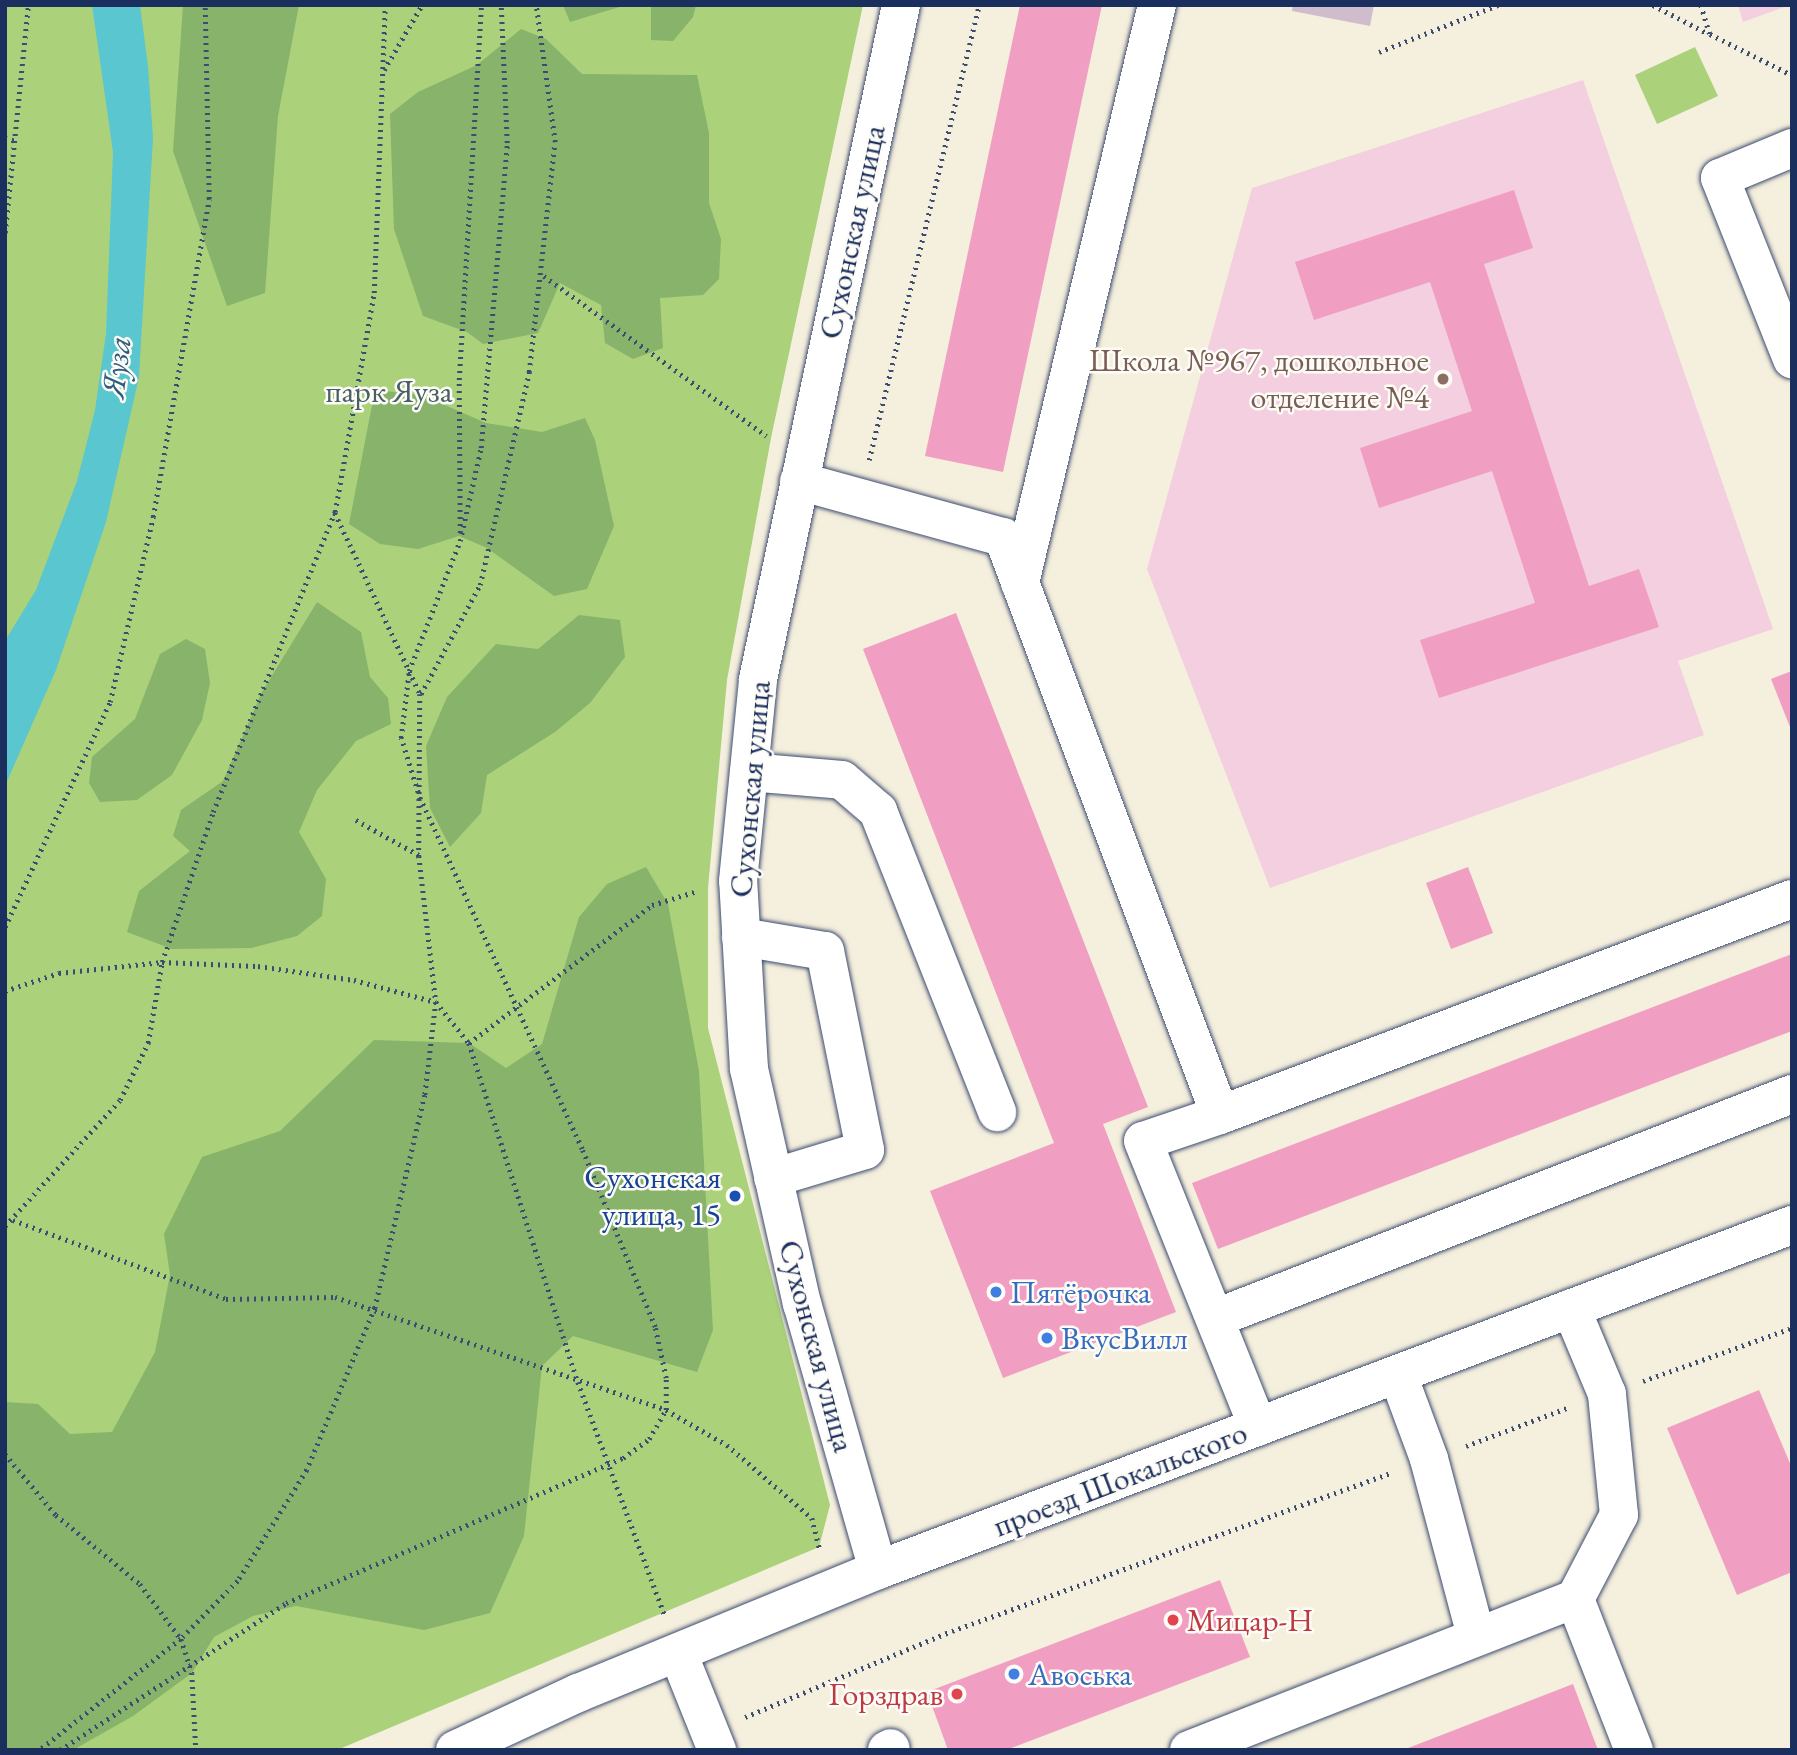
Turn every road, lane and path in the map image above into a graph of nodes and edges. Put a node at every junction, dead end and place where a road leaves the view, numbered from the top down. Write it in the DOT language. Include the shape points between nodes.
graph roads {
  1 [pos="28,5"];
  2 [pos="205,5"];
  3 [pos="385,5"];
  4 [pos="422,5"];
  5 [pos="481,5"];
  6 [pos="501,5"];
  7 [pos="536,5"];
  8 [pos="901,5"];
  9 [pos="979,5"];
  10 [pos="1157,5"];
  11 [pos="1498,5"];
  12 [pos="1653,5"];
  13 [pos="1701,5"];
  14 [pos="1710,34"];
  15 [pos="1379,52"];
  16 [pos="383,71"];
  17 [pos="1792,75"];
  18 [pos="5,138"];
  19 [pos="16,141"];
  20 [pos="1792,148"];
  21 [pos="5,233"];
  22 [pos="543,275"];
  23 [pos="1792,359"];
  24 [pos="779,445"];
  25 [pos="799,481"];
  26 [pos="860,498"];
  27 [pos="335,512"];
  28 [pos="460,541"];
  29 [pos="1020,583"];
  30 [pos="409,671"];
  31 [pos="420,694"];
  32 [pos="749,772"];
  33 [pos="420,799"];
  34 [pos="356,820"];
  35 [pos="419,856"];
  36 [pos="708,888"];
  37 [pos="1792,899"];
  38 [pos="5,927"];
  39 [pos="741,937"];
  40 [pos="162,962"];
  41 [pos="5,990"];
  42 [pos="436,1002"];
  43 [pos="515,1009"];
  44 [pos="469,1043"];
  45 [pos="1792,1094"];
  46 [pos="998,1112"];
  47 [pos="1220,1115"];
  48 [pos="773,1178"];
  49 [pos="13,1220"];
  50 [pos="5,1226"];
  51 [pos="1788,1236"];
  52 [pos="375,1308"];
  53 [pos="1571,1308"];
  54 [pos="1216,1318"];
  55 [pos="1792,1328"];
  56 [pos="1398,1375"];
  57 [pos="578,1382"];
  58 [pos="1607,1394"];
  59 [pos="666,1410"];
  60 [pos="1258,1427"];
  61 [pos="5,1454"];
  62 [pos="1429,1459"];
  63 [pos="609,1464"];
  64 [pos="822,1555"];
  65 [pos="878,1570"];
  66 [pos="1574,1599"];
  67 [pos="672,1636"];
  68 [pos="1476,1636"];
  69 [pos="181,1639"];
  70 [pos="189,1663"];
  71 [pos="713,1741"];
  72 [pos="460,1749"];
  73 [pos="40,1750"];
  74 [pos="60,1750"];
  75 [pos="197,1750"];
  76 [pos="1189,1750"];
  77 [pos="1634,1750"];
  1 -- 19 [label="path"];
  2 -- 38 [label="path" via="208,199 153,517 110,702"];
  3 -- 16 [label="path"];
  4 -- 16 [label="path"];
  5 -- 28 [label="path" via="459,380"];
  6 -- 28 [label="path" via="507,143 481,449"];
  7 -- 22 [label="path" via="555,142"];
  8 -- 25 [label="street, Сухонская улица"];
  9 -- 26 [label="path"];
  10 -- 29 [label="street"];
  11 -- 15 [label="path"];
  12 -- 14 [label="path"];
  13 -- 14 [label="path"];
  14 -- 17 [label="path"];
  16 -- 27 [label="path" via="374,293"];
  18 -- 19 [label="path"];
  19 -- 21 [label="path"];
  20 -- 23 [label="street" via="1720,178"];
  22 -- 24 [label="path"];
  22 -- 31 [label="path" via="529,372 480,585"];
  25 -- 26 [label="street"];
  25 -- 32 [label="street, Сухонская улица" via="758,679"];
  26 -- 29 [label="street" via="1003,537"];
  27 -- 30 [label="path"];
  27 -- 40 [label="path" via="213,812"];
  28 -- 30 [label="path"];
  29 -- 47 [label="street"];
  30 -- 31 [label="path"];
  30 -- 33 [label="path" via="401,738"];
  31 -- 33 [label="path"];
  32 -- 39 [label="street, Сухонская улица" via="738,881"];
  32 -- 46 [label="street" via="842,780 878,811"];
  33 -- 35 [label="path"];
  33 -- 43 [label="path"];
  34 -- 35 [label="path"];
  35 -- 42 [label="path"];
  36 -- 43 [label="path" via="652,905"];
  37 -- 47 [label="street"];
  39 -- 48 [label="street, Сухонская улица" via="749,1069"];
  39 -- 48 [label="street" via="825,951 865,1150"];
  40 -- 41 [label="path" via="60,973"];
  40 -- 42 [label="path" via="258,966 354,979"];
  40 -- 49 [label="path" via="148,1043 120,1100"];
  42 -- 44 [label="path"];
  42 -- 52 [label="path" via="425,1095"];
  43 -- 44 [label="path"];
  43 -- 59 [label="path" via="582,1149 655,1327 666,1378"];
  44 -- 57 [label="path"];
  45 -- 54 [label="street"];
  47 -- 54 [label="street" via="1143,1141"];
  48 -- 65 [label="street, Сухонская улица" via="802,1304"];
  49 -- 50 [label="path"];
  49 -- 52 [label="path" via="226,1299 335,1297"];
  51 -- 53 [label="street, проезд Шокальского"];
  52 -- 57 [label="path"];
  52 -- 69 [label="path" via="307,1470 238,1581"];
  53 -- 56 [label="street, проезд Шокальского"];
  53 -- 58 [label="street"];
  54 -- 60 [label="street"];
  55 -- 58 [label="path"];
  56 -- 60 [label="street, проезд Шокальского"];
  56 -- 62 [label="street"];
  57 -- 59 [label="path"];
  57 -- 63 [label="path"];
  58 -- 62 [label="path"];
  58 -- 66 [label="street" via="1619,1514"];
  59 -- 63 [label="path" via="649,1439"];
  59 -- 64 [label="path" via="727,1445 812,1518"];
  60 -- 65 [label="street, проезд Шокальского"];
  61 -- 69 [label="path" via="56,1515 140,1584"];
  62 -- 68 [label="street"];
  62 -- 71 [label="path" via="952,1631"];
  63 -- 67 [label="path"];
  63 -- 70 [label="path" via="286,1603"];
  65 -- 67 [label="street, проезд Шокальского"];
  66 -- 68 [label="street"];
  66 -- 77 [label="street"];
  67 -- 71 [label="street"];
  67 -- 72 [label="street, проезд Шокальского"];
  68 -- 76 [label="street"];
  69 -- 70 [label="path"];
  69 -- 73 [label="path"];
  70 -- 74 [label="path"];
  70 -- 75 [label="path"];
}
